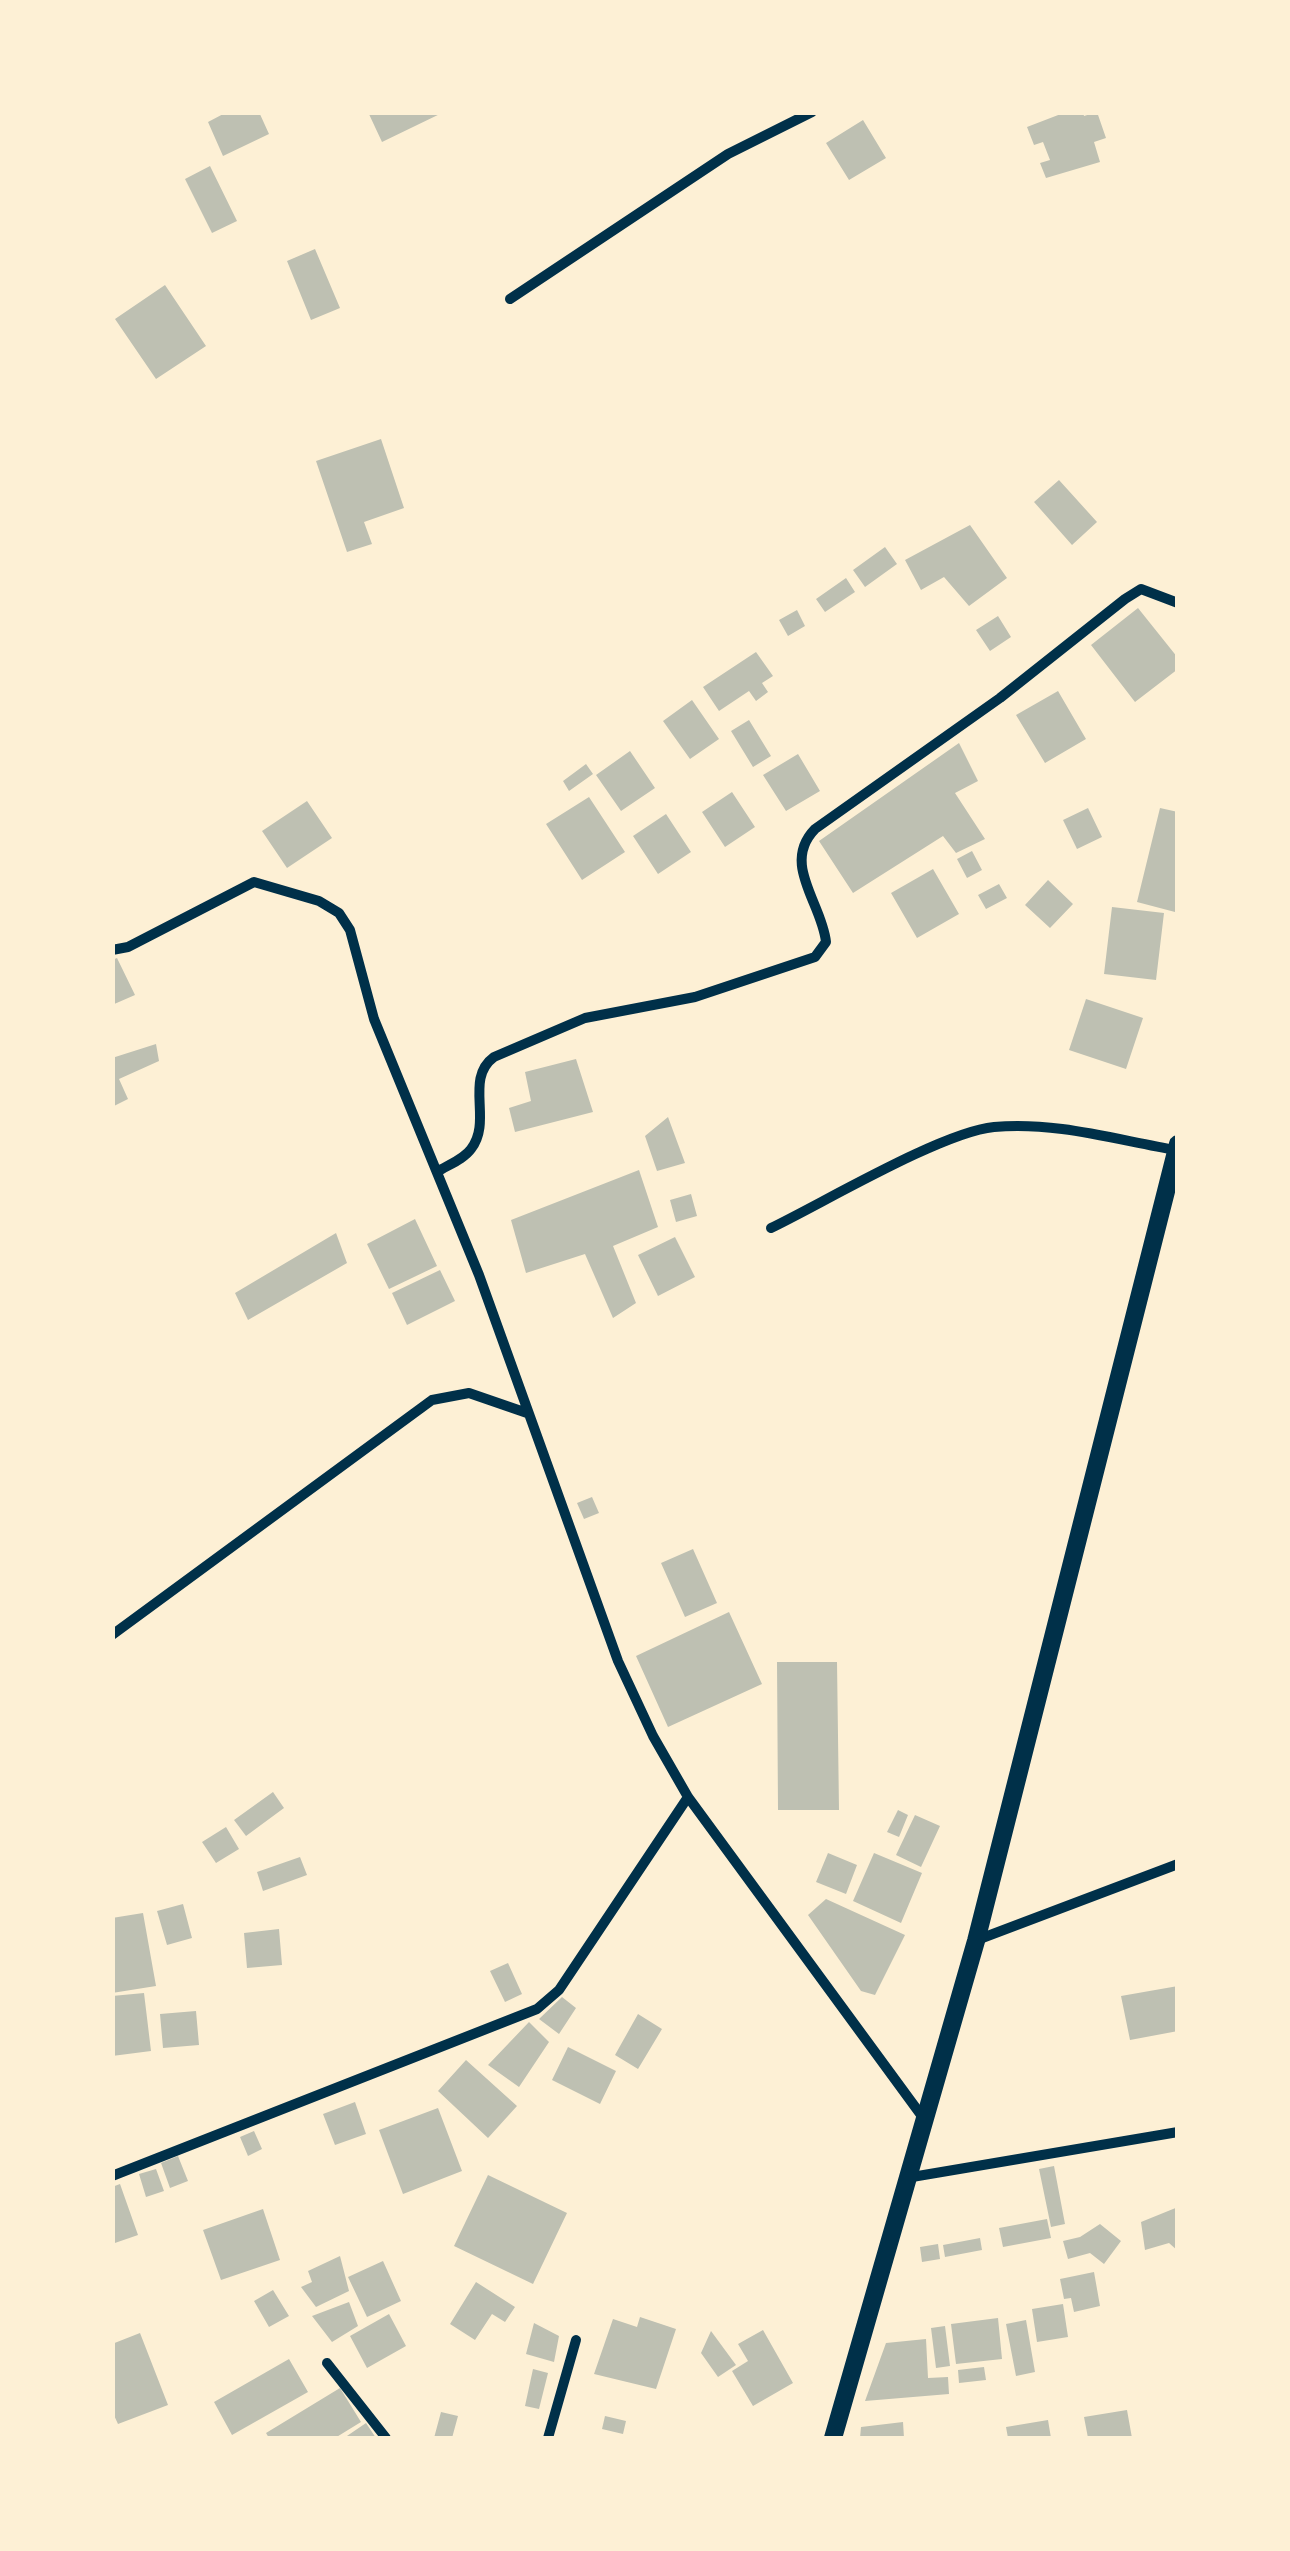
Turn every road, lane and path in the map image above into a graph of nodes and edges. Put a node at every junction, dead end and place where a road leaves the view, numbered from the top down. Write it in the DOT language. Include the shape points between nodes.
graph roads {
  1 [pos="812,112"];
  2 [pos="510,299"];
  3 [pos="1178,603"];
  4 [pos="112,950"];
  5 [pos="1177,1147"];
  6 [pos="437,1172"];
  7 [pos="771,1228"];
  8 [pos="527,1413"];
  9 [pos="112,1635"];
  10 [pos="688,1797"];
  11 [pos="1178,1864"];
  12 [pos="976,1940"];
  13 [pos="924,2119"];
  14 [pos="1178,2132"];
  15 [pos="112,2176"];
  16 [pos="912,2177"];
  17 [pos="576,2340"];
  18 [pos="327,2363"];
  19 [pos="386,2438"];
  20 [pos="548,2438"];
  21 [pos="833,2438"];
  1 -- 2 [label="street" via="728,154"];
  3 -- 6 [label="street" via="1141,589 1124,599 1000,698 815,830 802,843 800,861 825,926 826,942 815,957 695,997 585,1018 494,1057 483,1065 476,1140 470,1152"];
  4 -- 6 [label="street" via="254,882 339,913"];
  5 -- 7 [label="street" via="1030,1125 989,1127"];
  5 -- 12 [label="street"];
  6 -- 8 [label="street"];
  8 -- 9 [label="street" via="469,1393 432,1400"];
  8 -- 10 [label="street" via="618,1661"];
  10 -- 13 [label="street"];
  10 -- 15 [label="street" via="559,1990 538,2010"];
  11 -- 12 [label="street"];
  12 -- 13 [label="street"];
  13 -- 16 [label="street"];
  14 -- 16 [label="street"];
  16 -- 21 [label="street"];
  17 -- 20 [label="street"];
  18 -- 19 [label="street"];
}
